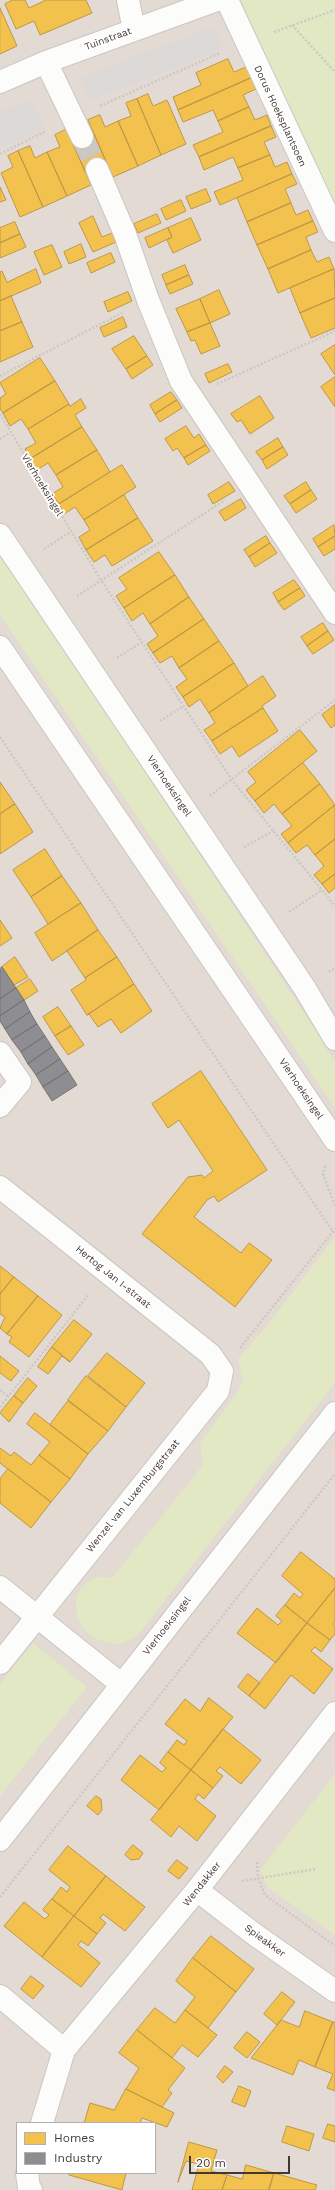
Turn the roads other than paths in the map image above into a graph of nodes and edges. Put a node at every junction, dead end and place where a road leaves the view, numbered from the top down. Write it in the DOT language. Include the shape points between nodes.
graph roads {
  1 [pos="128,0"];
  2 [pos="217,0"];
  3 [pos="227,0"];
  4 [pos="134,30"];
  5 [pos="46,62"];
  6 [pos="0,82"];
  7 [pos="78,127"];
  8 [pos="97,169"];
  9 [pos="335,231"];
  10 [pos="0,535"];
  11 [pos="335,613"];
  12 [pos="0,647"];
  13 [pos="335,1039"];
  14 [pos="0,1053"];
  15 [pos="0,1106"];
  16 [pos="333,1137"];
  17 [pos="0,1187"];
  18 [pos="222,1371"];
  19 [pos="335,1413"];
  20 [pos="0,1587"];
  21 [pos="36,1617"];
  22 [pos="0,1662"];
  23 [pos="121,1684"];
  24 [pos="335,1713"];
  25 [pos="0,1840"];
  26 [pos="198,1890"];
  27 [pos="335,1991"];
  28 [pos="0,1996"];
  29 [pos="64,2050"];
  30 [pos="42,2122"];
  31 [pos="27,2174"];
  32 [pos="31,2190"];
  1 -- 4 [label="street"];
  2 -- 4 [label="street, Tuinstraat"];
  3 -- 9 [label="street, Dorus Hoeksplantsoen"];
  4 -- 5 [label="street, Tuinstraat"];
  5 -- 6 [label="street, Tuinstraat"];
  5 -- 7 [label="street"];
  8 -- 11 [label="street" via="181,380"];
  10 -- 13 [label="street, Vierhoeksingel" via="304,987"];
  12 -- 16 [label="street, Vierhoeksingel"];
  14 -- 15 [label="street" via="20,1082"];
  17 -- 18 [label="street, Hertog Jan I-straat" via="210,1354"];
  18 -- 21 [label="street, Wenzel van Luxemburgstraat" via="218,1391"];
  19 -- 23 [label="street, Vierhoeksingel"];
  20 -- 21 [label="street"];
  21 -- 22 [label="street, Wenzel van Luxemburgstraat"];
  21 -- 23 [label="street"];
  23 -- 25 [label="street, Vierhoeksingel"];
  24 -- 26 [label="street, Wendakker"];
  26 -- 27 [label="street, Spieakker" via="254,1934"];
  26 -- 29 [label="street, Wendakker"];
  28 -- 29 [label="street"];
  29 -- 30 [label="street, Wendakker"];
  31 -- 32 [label="street"];
}
